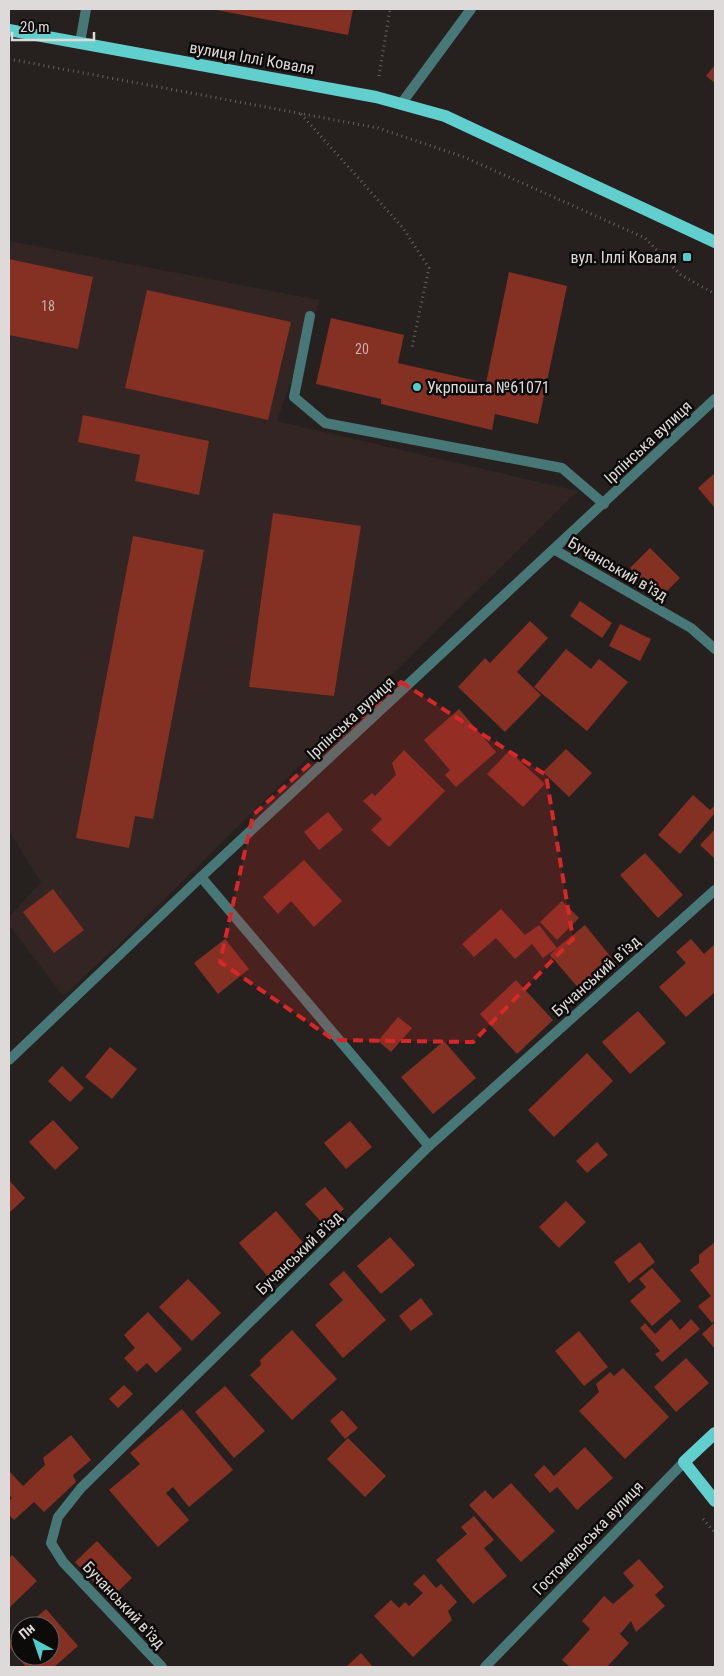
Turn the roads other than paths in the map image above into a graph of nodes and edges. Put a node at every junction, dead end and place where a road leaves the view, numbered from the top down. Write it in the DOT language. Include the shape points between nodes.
graph roads {
  1 [pos="86,9"];
  2 [pos="472,9"];
  3 [pos="9,30"];
  4 [pos="80,43"];
  5 [pos="401,104"];
  6 [pos="715,242"];
  7 [pos="310,316"];
  8 [pos="715,399"];
  9 [pos="604,504"];
  10 [pos="555,550"];
  11 [pos="715,649"];
  12 [pos="201,877"];
  13 [pos="715,890"];
  14 [pos="9,1060"];
  15 [pos="429,1146"];
  16 [pos="715,1433"];
  17 [pos="684,1462"];
  18 [pos="715,1501"];
  19 [pos="162,1667"];
  20 [pos="485,1667"];
  1 -- 4 [label="street"];
  2 -- 5 [label="street"];
  3 -- 4 [label="main road, вулиця Іллі Коваля"];
  4 -- 5 [label="main road, вулиця Іллі Коваля"];
  5 -- 6 [label="main road, вулиця Іллі Коваля" via="445,116"];
  7 -- 9 [label="street" via="294,397 325,423 562,468"];
  8 -- 9 [label="street, Ірпінська вулиця"];
  9 -- 10 [label="street, Ірпінська вулиця"];
  10 -- 11 [label="street, Бучанський в'їзд" via="691,628"];
  10 -- 12 [label="street, Ірпінська вулиця"];
  12 -- 14 [label="street, Ірпінська вулиця"];
  12 -- 15 [label="street"];
  13 -- 15 [label="street, Бучанський в'їзд"];
  15 -- 19 [label="street, Бучанський в'їзд" via="81,1488 58,1517 50,1543 63,1562"];
  16 -- 17 [label="main road, Гостомельська вулиця"];
  17 -- 18 [label="main road"];
  17 -- 20 [label="street, Гостомельська вулиця"];
}
